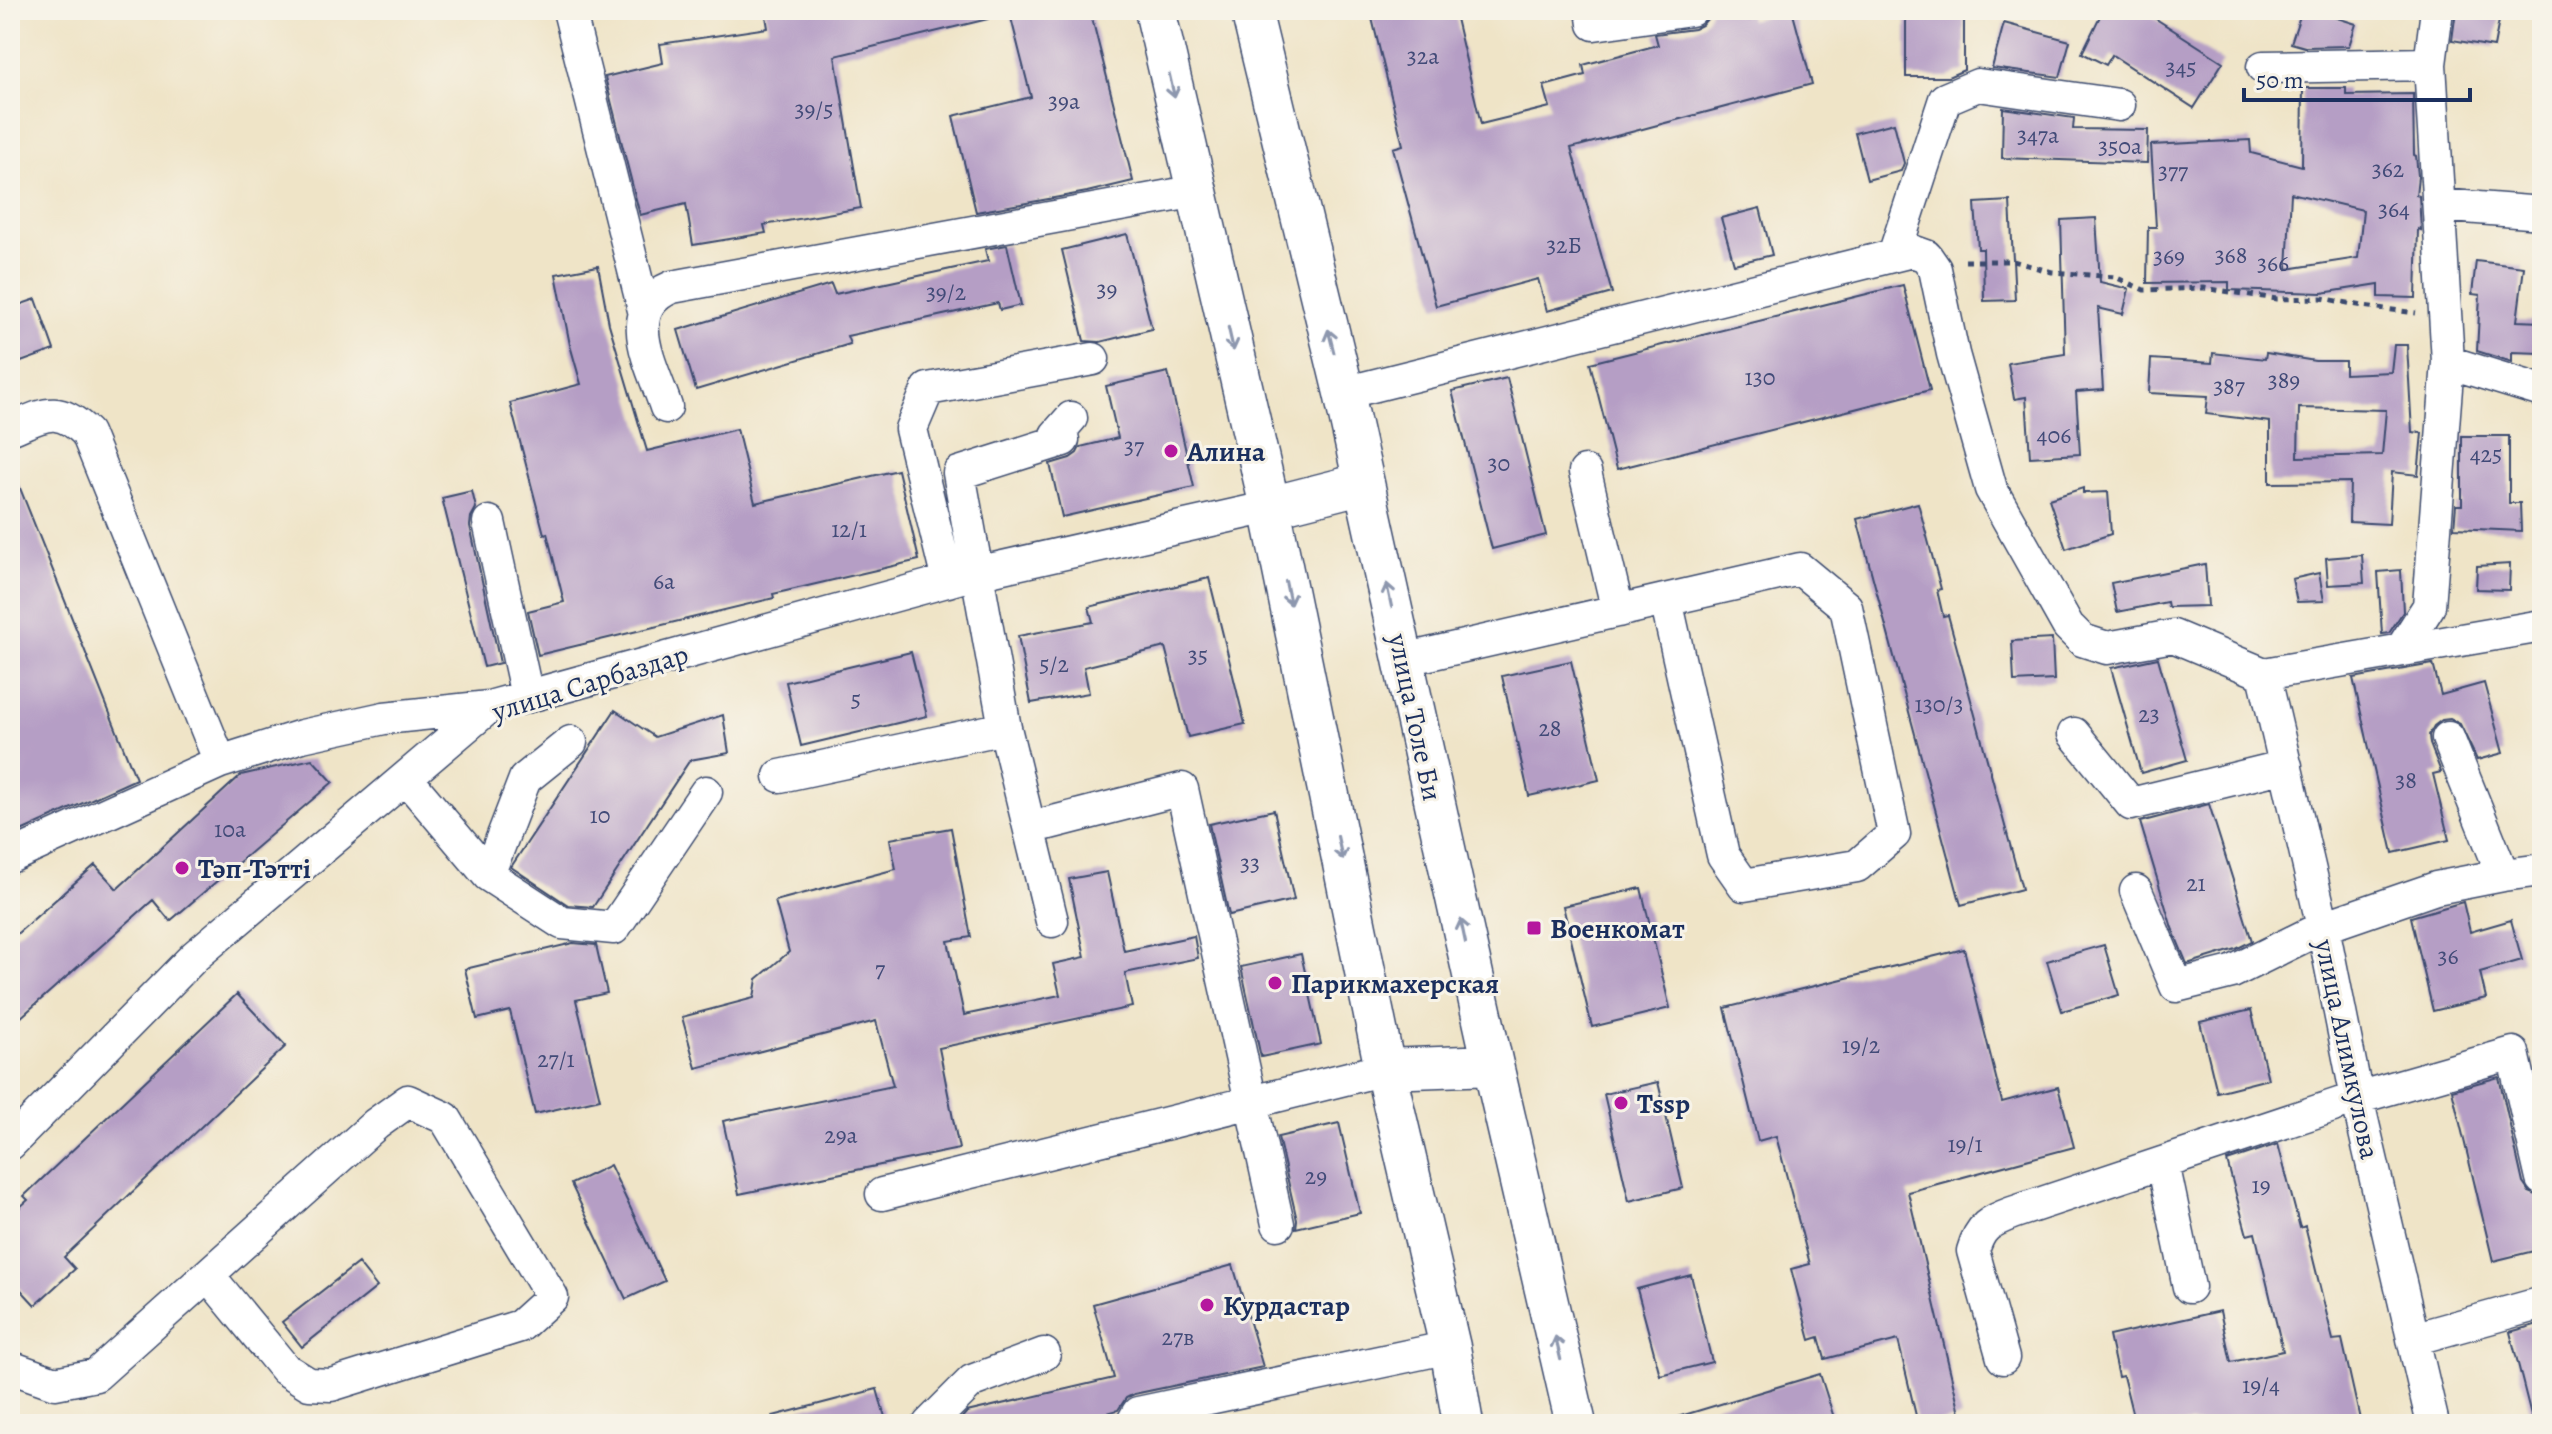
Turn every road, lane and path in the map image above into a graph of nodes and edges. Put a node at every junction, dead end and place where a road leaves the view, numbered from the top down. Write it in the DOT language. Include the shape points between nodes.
graph roads {
  1 [pos="571,10"];
  2 [pos="1155,10"];
  3 [pos="1251,10"];
  4 [pos="1592,10"];
  5 [pos="1691,10"];
  6 [pos="2437,10"];
  7 [pos="2430,64"];
  8 [pos="2263,67"];
  9 [pos="2119,105"];
  10 [pos="1197,191"];
  11 [pos="2439,205"];
  12 [pos="2542,213"];
  13 [pos="1894,255"];
  14 [pos="1935,269"];
  15 [pos="644,310"];
  16 [pos="2445,314"];
  17 [pos="1093,359"];
  18 [pos="2448,362"];
  19 [pos="2542,391"];
  20 [pos="1344,393"];
  21 [pos="666,407"];
  22 [pos="1071,418"];
  23 [pos="10,429"];
  24 [pos="1585,472"];
  25 [pos="1364,483"];
  26 [pos="1270,507"];
  27 [pos="489,522"];
  28 [pos="962,577"];
  29 [pos="1666,600"];
  30 [pos="1618,611"];
  31 [pos="2542,626"];
  32 [pos="2401,650"];
  33 [pos="1403,660"];
  34 [pos="2264,674"];
  35 [pos="527,696"];
  36 [pos="489,707"];
  37 [pos="1005,728"];
  38 [pos="2074,734"];
  39 [pos="2448,738"];
  40 [pos="571,742"];
  41 [pos="220,762"];
  42 [pos="2286,766"];
  43 [pos="780,776"];
  44 [pos="406,778"];
  45 [pos="706,792"];
  46 [pos="1030,828"];
  47 [pos="10,857"];
  48 [pos="2542,870"];
  49 [pos="488,875"];
  50 [pos="2503,875"];
  51 [pos="2136,891"];
  52 [pos="1052,921"];
  53 [pos="2323,927"];
  54 [pos="1493,1065"];
  55 [pos="1385,1069"];
  56 [pos="2357,1098"];
  57 [pos="1250,1103"];
  58 [pos="10,1144"];
  59 [pos="2163,1163"];
  60 [pos="2542,1179"];
  61 [pos="882,1194"];
  62 [pos="1278,1224"];
  63 [pos="208,1275"];
  64 [pos="2189,1287"];
  65 [pos="2542,1303"];
  66 [pos="2413,1339"];
  67 [pos="1450,1347"];
  68 [pos="1044,1354"];
  69 [pos="2003,1358"];
  70 [pos="10,1367"];
  71 [pos="929,1424"];
  72 [pos="1132,1424"];
  73 [pos="1463,1424"];
  74 [pos="1576,1424"];
  75 [pos="2433,1424"];
  1 -- 15 [label="street"];
  2 -- 10 [label="main road, one-way"];
  20 -- 3 [label="main road, улица Толе Би, one-way"];
  4 -- 5 [label="street" via="1594,24"];
  6 -- 7 [label="street"];
  7 -- 8 [label="street"];
  7 -- 11 [label="street"];
  9 -- 13 [label="street" via="1978,85 1945,99"];
  10 -- 15 [label="street" via="672,287 656,293"];
  10 -- 26 [label="main road, one-way"];
  11 -- 12 [label="street"];
  11 -- 16 [label="street"];
  13 -- 14 [label="street" via="1912,251 1926,256"];
  13 -- 20 [label="street"];
  14 -- 16 [label="path" via="1960,261 2013,261 2052,272 2115,277 2144,290 2204,288"];
  14 -- 34 [label="street" via="1991,489 2068,626 2082,640 2107,648 2173,636"];
  15 -- 21 [label="street" via="641,331"];
  16 -- 18 [label="street"];
  17 -- 28 [label="street" via="928,389 911,429"];
  18 -- 19 [label="street"];
  18 -- 32 [label="street" via="2429,606"];
  20 -- 25 [label="main road, улица Толе Би"];
  22 -- 28 [label="street" via="1056,435 1063,440 959,473"];
  23 -- 41 [label="street" via="58,413 87,433"];
  24 -- 30 [label="street"];
  25 -- 26 [label="main road"];
  33 -- 25 [label="main road, улица Толе Би, one-way"];
  26 -- 28 [label="street, улица Сарбаздар"];
  26 -- 55 [label="main road, one-way"];
  27 -- 35 [label="street"];
  28 -- 35 [label="street, улица Сарбаздар"];
  28 -- 37 [label="street"];
  29 -- 29 [label="street" via="1800,569 1846,607 1894,834 1857,866 1744,885 1723,855"];
  29 -- 30 [label="street"];
  30 -- 33 [label="street"];
  31 -- 32 [label="street"];
  32 -- 34 [label="street"];
  54 -- 33 [label="main road, улица Толе Би, one-way"];
  34 -- 42 [label="street, улица Алимкулова"];
  35 -- 36 [label="street, улица Сарбаздар"];
  36 -- 41 [label="street" via="384,718"];
  36 -- 44 [label="street, улица Сарбаздар"];
  37 -- 43 [label="street"];
  37 -- 46 [label="street"];
  38 -- 42 [label="street" via="2131,804"];
  39 -- 50 [label="street"];
  40 -- 49 [label="street" via="525,779"];
  41 -- 47 [label="street"];
  42 -- 53 [label="street, улица Алимкулова"];
  44 -- 49 [label="street"];
  44 -- 58 [label="street, улица Сарбаздар" via="195,956"];
  45 -- 49 [label="street" via="614,928 562,923"];
  46 -- 52 [label="street"];
  46 -- 57 [label="street" via="1182,789"];
  48 -- 50 [label="street"];
  50 -- 53 [label="street" via="2436,888"];
  51 -- 53 [label="street" via="2176,986 2232,972"];
  53 -- 56 [label="street, улица Алимкулова"];
  54 -- 55 [label="main road"];
  74 -- 54 [label="main road, улица Толе Би, one-way"];
  55 -- 57 [label="street"];
  55 -- 67 [label="main road"];
  56 -- 59 [label="street"];
  56 -- 60 [label="street" via="2513,1053"];
  56 -- 66 [label="street, улица Алимкулова"];
  57 -- 61 [label="street"];
  57 -- 62 [label="street"];
  59 -- 64 [label="street"];
  59 -- 69 [label="street" via="1985,1225 1973,1251"];
  63 -- 63 [label="street" via="408,1101 445,1118 552,1297 520,1326 331,1385 309,1384 285,1369"];
  63 -- 70 [label="street" via="96,1375 55,1383"];
  65 -- 66 [label="street"];
  66 -- 75 [label="street, улица Алимкулова"];
  67 -- 72 [label="street" via="1138,1413"];
  67 -- 73 [label="main road"];
  68 -- 71 [label="street" via="972,1381"];
}
